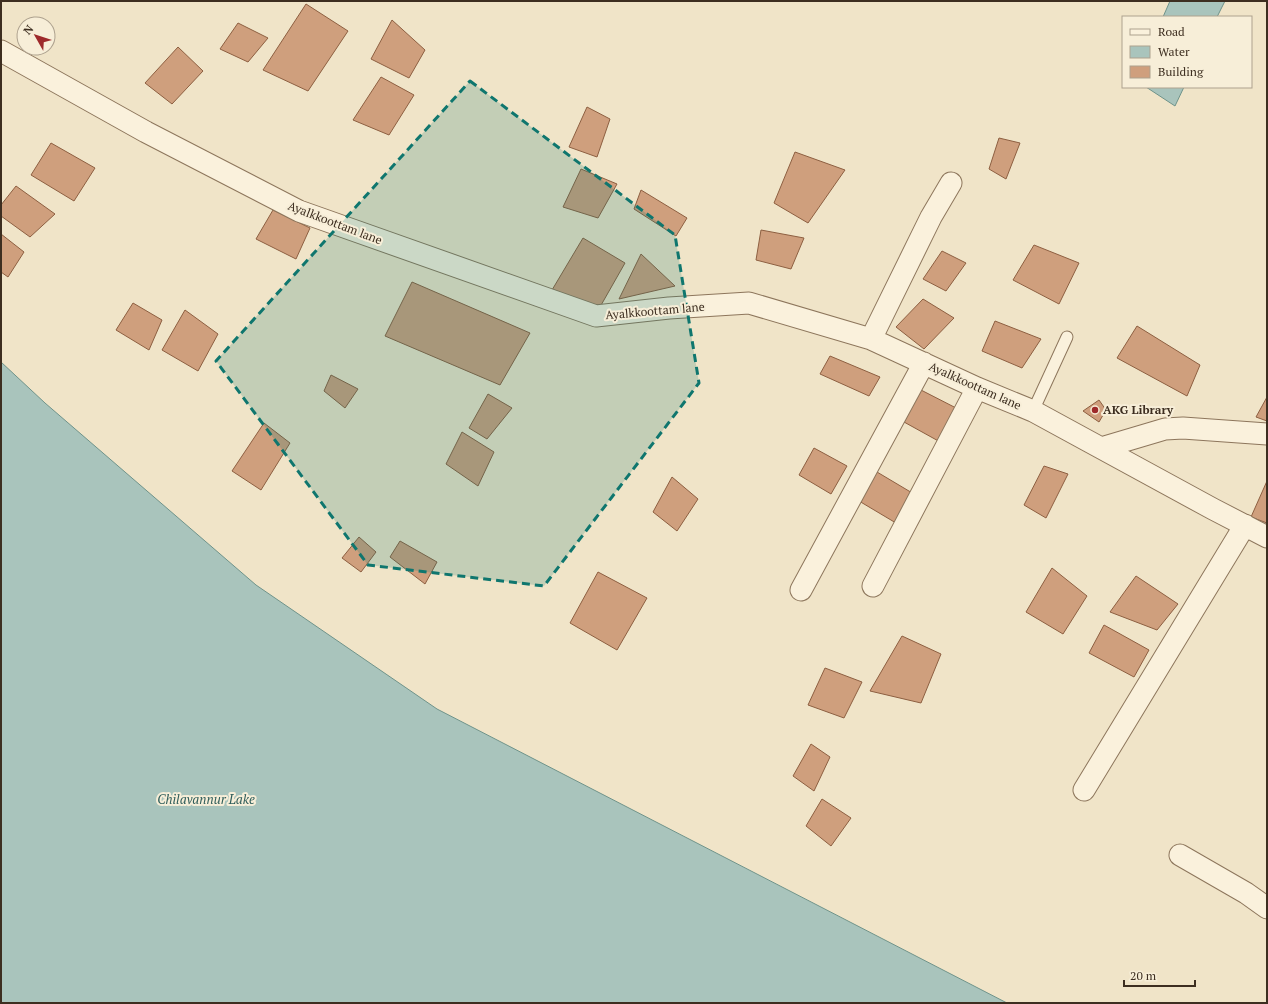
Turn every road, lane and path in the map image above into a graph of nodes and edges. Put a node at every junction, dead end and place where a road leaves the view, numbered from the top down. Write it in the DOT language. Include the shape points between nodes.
graph roads {
  1 [pos="1,51"];
  2 [pos="951,184"];
  3 [pos="1067,337"];
  4 [pos="871,339"];
  5 [pos="924,363"];
  6 [pos="977,388"];
  7 [pos="1033,411"];
  8 [pos="1267,434"];
  9 [pos="1100,448"];
  10 [pos="1245,526"];
  11 [pos="1267,537"];
  12 [pos="872,586"];
  13 [pos="801,590"];
  14 [pos="1084,790"];
  15 [pos="1180,854"];
  16 [pos="1267,908"];
  1 -- 4 [label="street, Ayalkkoottam lane" via="146,132 299,211 596,316 749,303"];
  2 -- 4 [label="street" via="930,217"];
  3 -- 7 [label="lane"];
  4 -- 5 [label="street, Ayalkkoottam lane"];
  5 -- 6 [label="street, Ayalkkoottam lane"];
  5 -- 13 [label="street"];
  6 -- 7 [label="street, Ayalkkoottam lane"];
  6 -- 12 [label="street"];
  7 -- 9 [label="street, Ayalkkoottam lane"];
  8 -- 9 [label="street" via="1165,429"];
  9 -- 10 [label="street, Ayalkkoottam lane"];
  10 -- 11 [label="street, Ayalkkoottam lane"];
  10 -- 14 [label="street"];
  15 -- 16 [label="street"];
}
